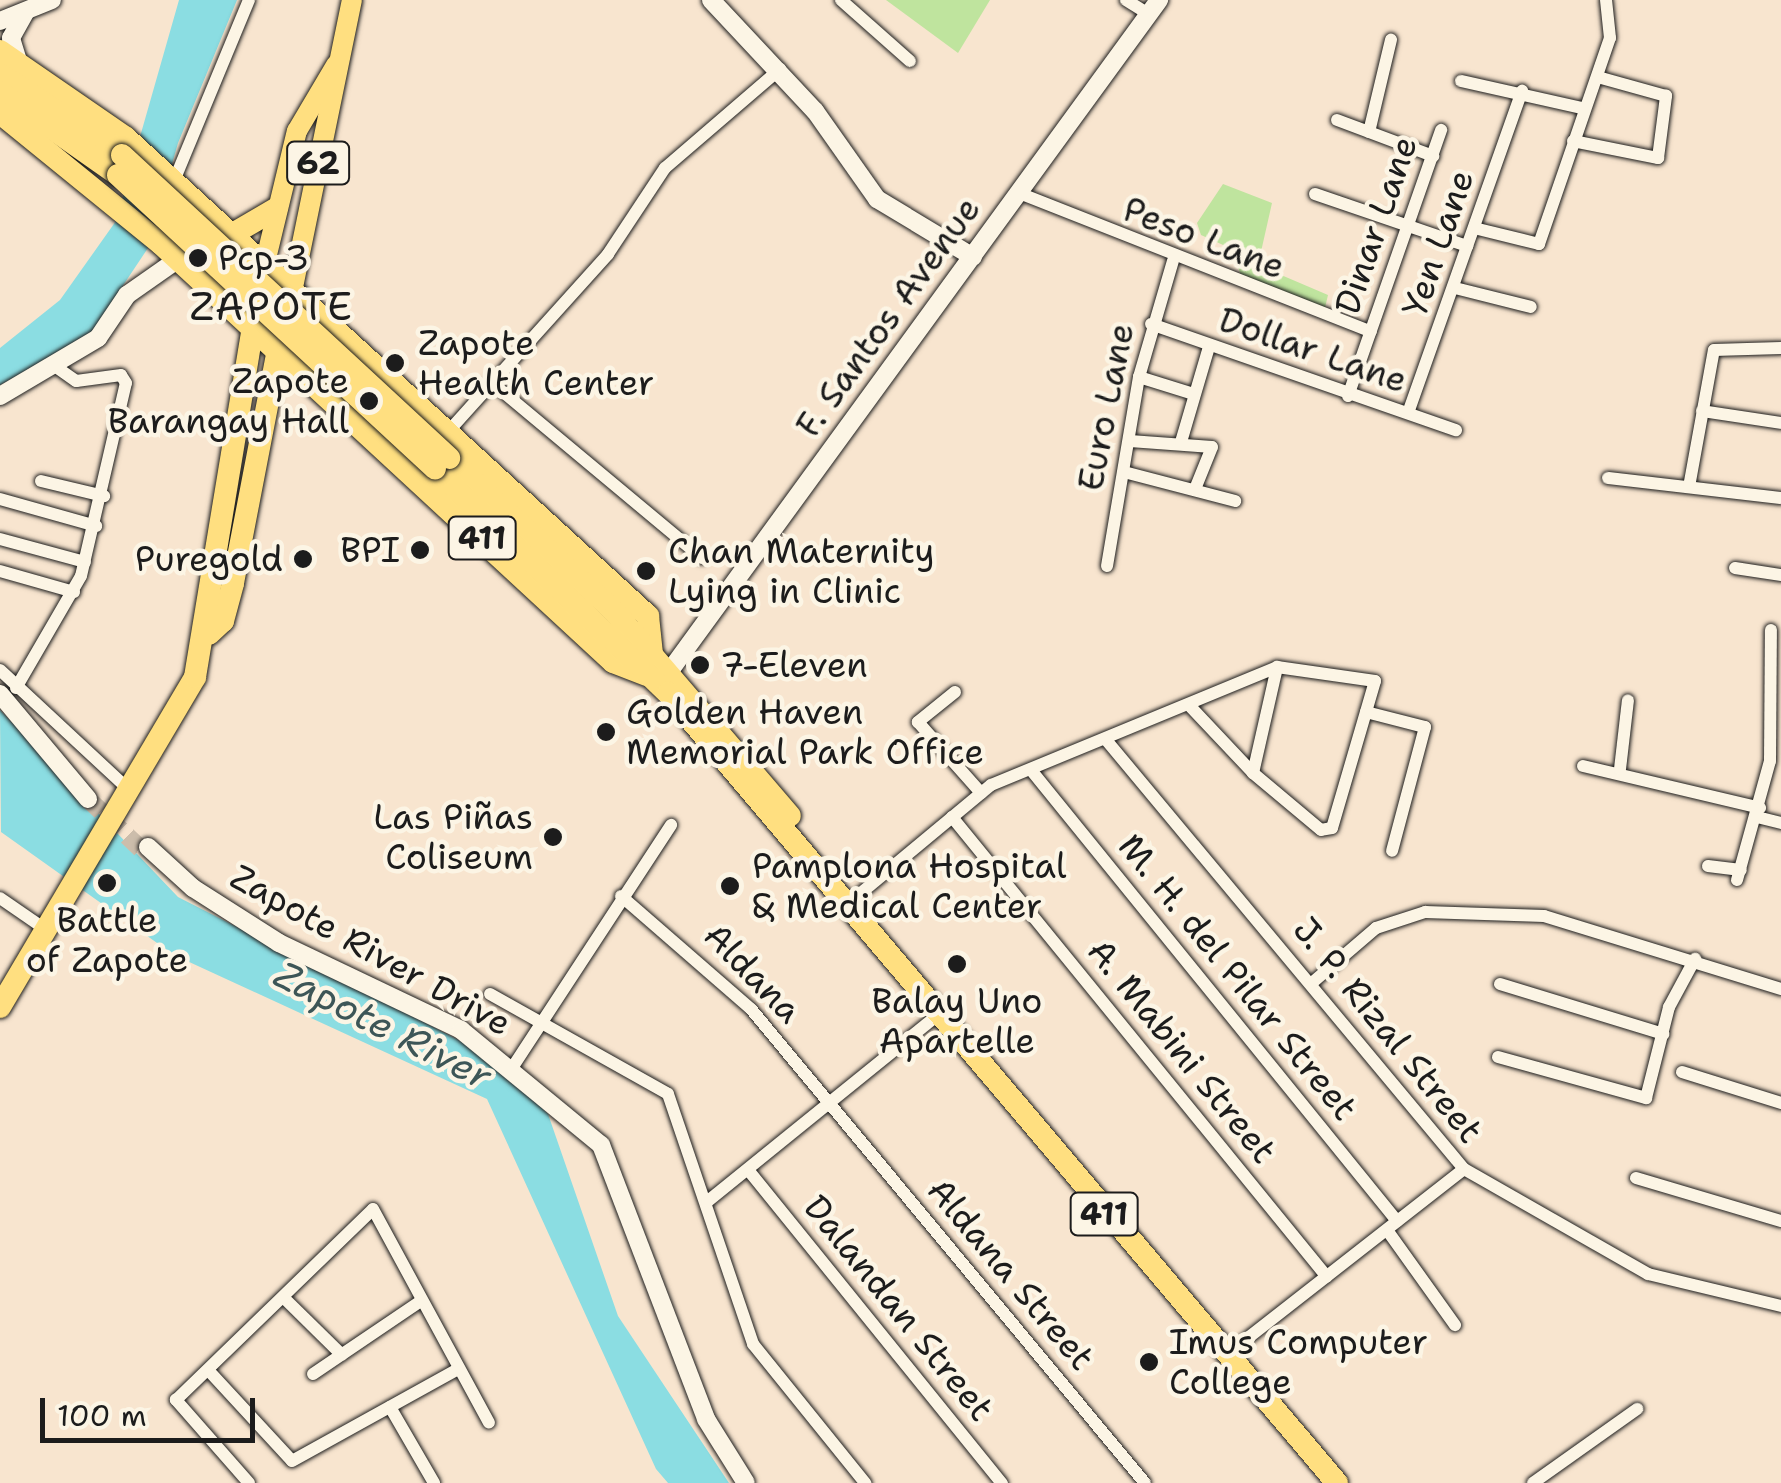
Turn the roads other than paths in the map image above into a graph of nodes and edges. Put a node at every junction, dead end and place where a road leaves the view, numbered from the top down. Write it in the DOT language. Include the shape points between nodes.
graph roads {
  1 [pos="52,0"];
  2 [pos="249,0"];
  3 [pos="352,0"];
  4 [pos="841,0"];
  5 [pos="1126,0"];
  6 [pos="1606,0"];
  7 [pos="714,2"];
  8 [pos="1154,7"];
  9 [pos="25,13"];
  10 [pos="0,21"];
  11 [pos="1391,40"];
  12 [pos="341,60"];
  13 [pos="910,61"];
  14 [pos="6,62"];
  15 [pos="780,69"];
  16 [pos="1598,78"];
  17 [pos="1461,81"];
  18 [pos="1522,91"];
  19 [pos="0,92"];
  20 [pos="1582,108"];
  21 [pos="0,114"];
  22 [pos="1337,120"];
  23 [pos="1441,130"];
  24 [pos="1369,132"];
  25 [pos="1573,141"];
  26 [pos="1432,156"];
  27 [pos="172,180"];
  28 [pos="1019,193"];
  29 [pos="1316,194"];
  30 [pos="277,208"];
  31 [pos="1404,228"];
  32 [pos="1474,228"];
  33 [pos="230,234"];
  34 [pos="1467,246"];
  35 [pos="973,257"];
  36 [pos="1172,261"];
  37 [pos="179,262"];
  38 [pos="264,267"];
  39 [pos="202,282"];
  40 [pos="1455,288"];
  41 [pos="292,292"];
  42 [pos="1531,307"];
  43 [pos="1151,324"];
  44 [pos="252,328"];
  45 [pos="1371,332"];
  46 [pos="338,337"];
  47 [pos="1210,347"];
  48 [pos="1781,348"];
  49 [pos="278,351"];
  50 [pos="53,365"];
  51 [pos="301,371"];
  52 [pos="1139,377"];
  53 [pos="492,382"];
  54 [pos="320,388"];
  55 [pos="1190,393"];
  56 [pos="0,396"];
  57 [pos="1348,396"];
  58 [pos="266,408"];
  59 [pos="1702,410"];
  60 [pos="1408,414"];
  61 [pos="1781,423"];
  62 [pos="1456,430"];
  63 [pos="447,433"];
  64 [pos="1130,441"];
  65 [pos="1182,442"];
  66 [pos="1124,472"];
  67 [pos="1608,478"];
  68 [pos="41,480"];
  69 [pos="1689,487"];
  70 [pos="1194,490"];
  71 [pos="104,496"];
  72 [pos="1781,498"];
  73 [pos="0,499"];
  74 [pos="1236,501"];
  75 [pos="96,526"];
  76 [pos="0,538"];
  77 [pos="702,558"];
  78 [pos="86,562"];
  79 [pos="1107,566"];
  80 [pos="1735,568"];
  81 [pos="0,571"];
  82 [pos="1781,574"];
  83 [pos="74,592"];
  84 [pos="610,619"];
  85 [pos="1770,630"];
  86 [pos="209,634"];
  87 [pos="652,652"];
  88 [pos="1277,667"];
  89 [pos="0,670"];
  90 [pos="660,674"];
  91 [pos="8,691"];
  92 [pos="955,692"];
  93 [pos="1628,700"];
  94 [pos="1189,705"];
  95 [pos="1366,712"];
  96 [pos="1108,741"];
  97 [pos="1775,762"];
  98 [pos="1583,766"];
  99 [pos="1620,769"];
  100 [pos="1032,770"];
  101 [pos="1253,772"];
  102 [pos="130,792"];
  103 [pos="88,793"];
  104 [pos="980,793"];
  105 [pos="1759,812"];
  106 [pos="952,817"];
  107 [pos="1781,823"];
  108 [pos="671,825"];
  109 [pos="148,850"];
  110 [pos="1392,851"];
  111 [pos="1708,866"];
  112 [pos="622,896"];
  113 [pos="0,898"];
  114 [pos="850,902"];
  115 [pos="45,930"];
  116 [pos="1695,960"];
  117 [pos="1313,982"];
  118 [pos="1500,984"];
  119 [pos="1781,988"];
  120 [pos="490,994"];
  121 [pos="0,1007"];
  122 [pos="940,1013"];
  123 [pos="539,1018"];
  124 [pos="1664,1034"];
  125 [pos="1498,1057"];
  126 [pos="514,1066"];
  127 [pos="1682,1072"];
  128 [pos="831,1104"];
  129 [pos="1781,1104"];
  130 [pos="1464,1168"];
  131 [pos="749,1171"];
  132 [pos="1636,1178"];
  133 [pos="708,1201"];
  134 [pos="1781,1221"];
  135 [pos="1392,1226"];
  136 [pos="1327,1277"];
  137 [pos="286,1300"];
  138 [pos="421,1301"];
  139 [pos="1781,1306"];
  140 [pos="1455,1325"];
  141 [pos="342,1355"];
  142 [pos="1223,1357"];
  143 [pos="458,1370"];
  144 [pos="209,1371"];
  145 [pos="314,1374"];
  146 [pos="390,1407"];
  147 [pos="1637,1408"];
  148 [pos="489,1422"];
  149 [pos="431,1479"];
  150 [pos="249,1483"];
  151 [pos="413,1483"];
  152 [pos="746,1483"];
  153 [pos="865,1483"];
  154 [pos="1002,1483"];
  155 [pos="1145,1483"];
  156 [pos="1337,1483"];
  157 [pos="1533,1483"];
  1 -- 9 [label="main road"];
  2 -- 27 [label="street"];
  3 -- 12 [label="main road, 62"];
  4 -- 13 [label="street"];
  5 -- 8 [label="street"];
  6 -- 16 [label="street" via="1610,38"];
  7 -- 15 [label="main road"];
  8 -- 28 [label="main road, F. Santos Avenue"];
  9 -- 10 [label="main road"];
  9 -- 14 [label="main road"];
  11 -- 24 [label="street"];
  12 -- 30 [label="main road, 62" via="303,116"];
  12 -- 41 [label="main road, 62"];
  14 -- 27 [label="highway, 411" via="126,138"];
  14 -- 84 [label="highway, 411, bridge" via="122,156"];
  15 -- 35 [label="main road" via="878,199"];
  15 -- 53 [label="street" via="664,168 608,254"];
  16 -- 20 [label="street"];
  16 -- 25 [label="street" via="1666,96 1656,159"];
  17 -- 18 [label="street"];
  18 -- 20 [label="street"];
  18 -- 32 [label="street, Yen Lane"];
  19 -- 84 [label="highway, 411, bridge" via="118,176"];
  20 -- 25 [label="street"];
  21 -- 37 [label="highway, 411"];
  22 -- 24 [label="street"];
  23 -- 26 [label="street, Dinar Lane"];
  24 -- 26 [label="street"];
  25 -- 32 [label="street" via="1539,244"];
  26 -- 31 [label="street, Dinar Lane"];
  27 -- 33 [label="highway, 411"];
  28 -- 35 [label="main road, F. Santos Avenue"];
  28 -- 36 [label="street, Peso Lane"];
  29 -- 31 [label="street"];
  30 -- 33 [label="highway"];
  30 -- 38 [label="main road, 62"];
  31 -- 34 [label="street"];
  31 -- 45 [label="street, Dinar Lane"];
  32 -- 34 [label="street, Yen Lane"];
  33 -- 37 [label="main road"];
  33 -- 38 [label="highway, 411"];
  33 -- 39 [label="highway" via="223,277"];
  34 -- 40 [label="street, Yen Lane"];
  35 -- 90 [label="main road, F. Santos Avenue"];
  36 -- 43 [label="street, Euro Lane"];
  36 -- 45 [label="street, Peso Lane"];
  37 -- 39 [label="highway, 411"];
  37 -- 50 [label="main road" via="127,295 98,338"];
  38 -- 41 [label="highway, 411"];
  38 -- 44 [label="highway, 62"];
  39 -- 44 [label="highway, 411"];
  40 -- 42 [label="street"];
  40 -- 60 [label="street, Yen Lane"];
  41 -- 46 [label="highway, 411"];
  41 -- 49 [label="highway, 62"];
  43 -- 47 [label="street, Dollar Lane"];
  43 -- 52 [label="street, Euro Lane"];
  44 -- 49 [label="highway, 411"];
  44 -- 86 [label="highway, 62" via="224,458"];
  45 -- 57 [label="street, Dinar Lane"];
  46 -- 51 [label="highway" via="306,332"];
  46 -- 63 [label="highway, 411"];
  47 -- 55 [label="street"];
  47 -- 57 [label="street, Dollar Lane"];
  48 -- 59 [label="street" via="1714,350"];
  49 -- 51 [label="highway, 411"];
  49 -- 58 [label="highway, 62"];
  50 -- 56 [label="main road"];
  50 -- 71 [label="street" via="90,383 125,377"];
  51 -- 54 [label="highway, 411"];
  52 -- 55 [label="street"];
  52 -- 64 [label="street, Euro Lane"];
  53 -- 63 [label="street"];
  53 -- 77 [label="street"];
  54 -- 58 [label="highway" via="288,385"];
  54 -- 90 [label="highway, 411" via="613,662"];
  55 -- 65 [label="street"];
  57 -- 60 [label="street, Dollar Lane"];
  58 -- 86 [label="highway, 62" via="233,583 223,622"];
  59 -- 61 [label="street"];
  59 -- 69 [label="street"];
  60 -- 62 [label="street, Dollar Lane"];
  63 -- 87 [label="highway, 411" via="648,616"];
  64 -- 65 [label="street"];
  64 -- 66 [label="street, Euro Lane"];
  65 -- 70 [label="street" via="1212,446"];
  66 -- 70 [label="street"];
  66 -- 79 [label="street, Euro Lane"];
  67 -- 69 [label="street"];
  68 -- 71 [label="street"];
  69 -- 72 [label="street"];
  70 -- 74 [label="street"];
  71 -- 75 [label="street"];
  73 -- 75 [label="street"];
  75 -- 78 [label="street"];
  76 -- 78 [label="street"];
  78 -- 83 [label="street"];
  80 -- 82 [label="street"];
  81 -- 83 [label="street"];
  83 -- 91 [label="street"];
  84 -- 87 [label="highway, 411"];
  84 -- 90 [label="highway, 411"];
  85 -- 97 [label="street"];
  86 -- 102 [label="highway, 62" via="195,678"];
  87 -- 90 [label="highway, 411"];
  88 -- 94 [label="street"];
  88 -- 95 [label="street" via="1375,681"];
  88 -- 101 [label="street"];
  89 -- 91 [label="street"];
  90 -- 114 [label="highway, 411"];
  91 -- 102 [label="street"];
  91 -- 103 [label="main road"];
  92 -- 104 [label="street" via="918,722"];
  93 -- 99 [label="street"];
  94 -- 96 [label="street"];
  94 -- 101 [label="street"];
  95 -- 101 [label="street" via="1327,832"];
  95 -- 110 [label="street" via="1425,727"];
  96 -- 100 [label="street"];
  96 -- 117 [label="street, J. P. Rizal Street"];
  97 -- 105 [label="street"];
  98 -- 99 [label="street"];
  99 -- 105 [label="street"];
  100 -- 104 [label="street"];
  100 -- 135 [label="street, M. H. del Pilar Street"];
  102 -- 115 [label="highway, 62"];
  104 -- 106 [label="street"];
  105 -- 107 [label="street"];
  105 -- 111 [label="street" via="1739,875"];
  106 -- 114 [label="street"];
  106 -- 136 [label="street, A. Mabini Street"];
  108 -- 112 [label="street, Zapote River Drive"];
  109 -- 126 [label="main road, Zapote River Drive" via="279,943"];
  112 -- 123 [label="street, Zapote River Drive"];
  112 -- 128 [label="street, Aldana" via="713,970"];
  113 -- 115 [label="street"];
  114 -- 122 [label="highway, 411"];
  115 -- 121 [label="highway, 62"];
  116 -- 117 [label="street" via="1544,916 1425,912 1376,928"];
  116 -- 119 [label="street"];
  116 -- 124 [label="street"];
  117 -- 130 [label="street, J. P. Rizal Street"];
  118 -- 124 [label="street"];
  120 -- 123 [label="street"];
  122 -- 128 [label="street"];
  122 -- 142 [label="highway, 411"];
  123 -- 126 [label="street, Zapote River Drive"];
  123 -- 133 [label="street" via="668,1094"];
  124 -- 125 [label="street" via="1646,1098"];
  126 -- 152 [label="main road, Zapote River Drive" via="601,1144 620,1176 706,1420"];
  127 -- 129 [label="street"];
  128 -- 131 [label="street"];
  128 -- 155 [label="street, Aldana Street"];
  130 -- 135 [label="street, J. P. Rizal Street"];
  130 -- 139 [label="street" via="1648,1274"];
  131 -- 133 [label="street"];
  131 -- 154 [label="street, Dalandan Street"];
  132 -- 134 [label="street"];
  133 -- 153 [label="street" via="753,1344"];
  135 -- 136 [label="street, J. P. Rizal Street"];
  135 -- 140 [label="street, M. H. del Pilar Street"];
  136 -- 142 [label="street, J. P. Rizal Street"];
  137 -- 138 [label="street" via="373,1208"];
  137 -- 141 [label="street"];
  137 -- 144 [label="street"];
  138 -- 141 [label="street"];
  138 -- 143 [label="street"];
  141 -- 145 [label="street"];
  142 -- 156 [label="highway, 411"];
  143 -- 146 [label="street"];
  143 -- 148 [label="street"];
  144 -- 146 [label="street" via="292,1462"];
  144 -- 150 [label="street" via="176,1400"];
  146 -- 149 [label="street"];
  147 -- 157 [label="street"];
  149 -- 151 [label="street"];
}
